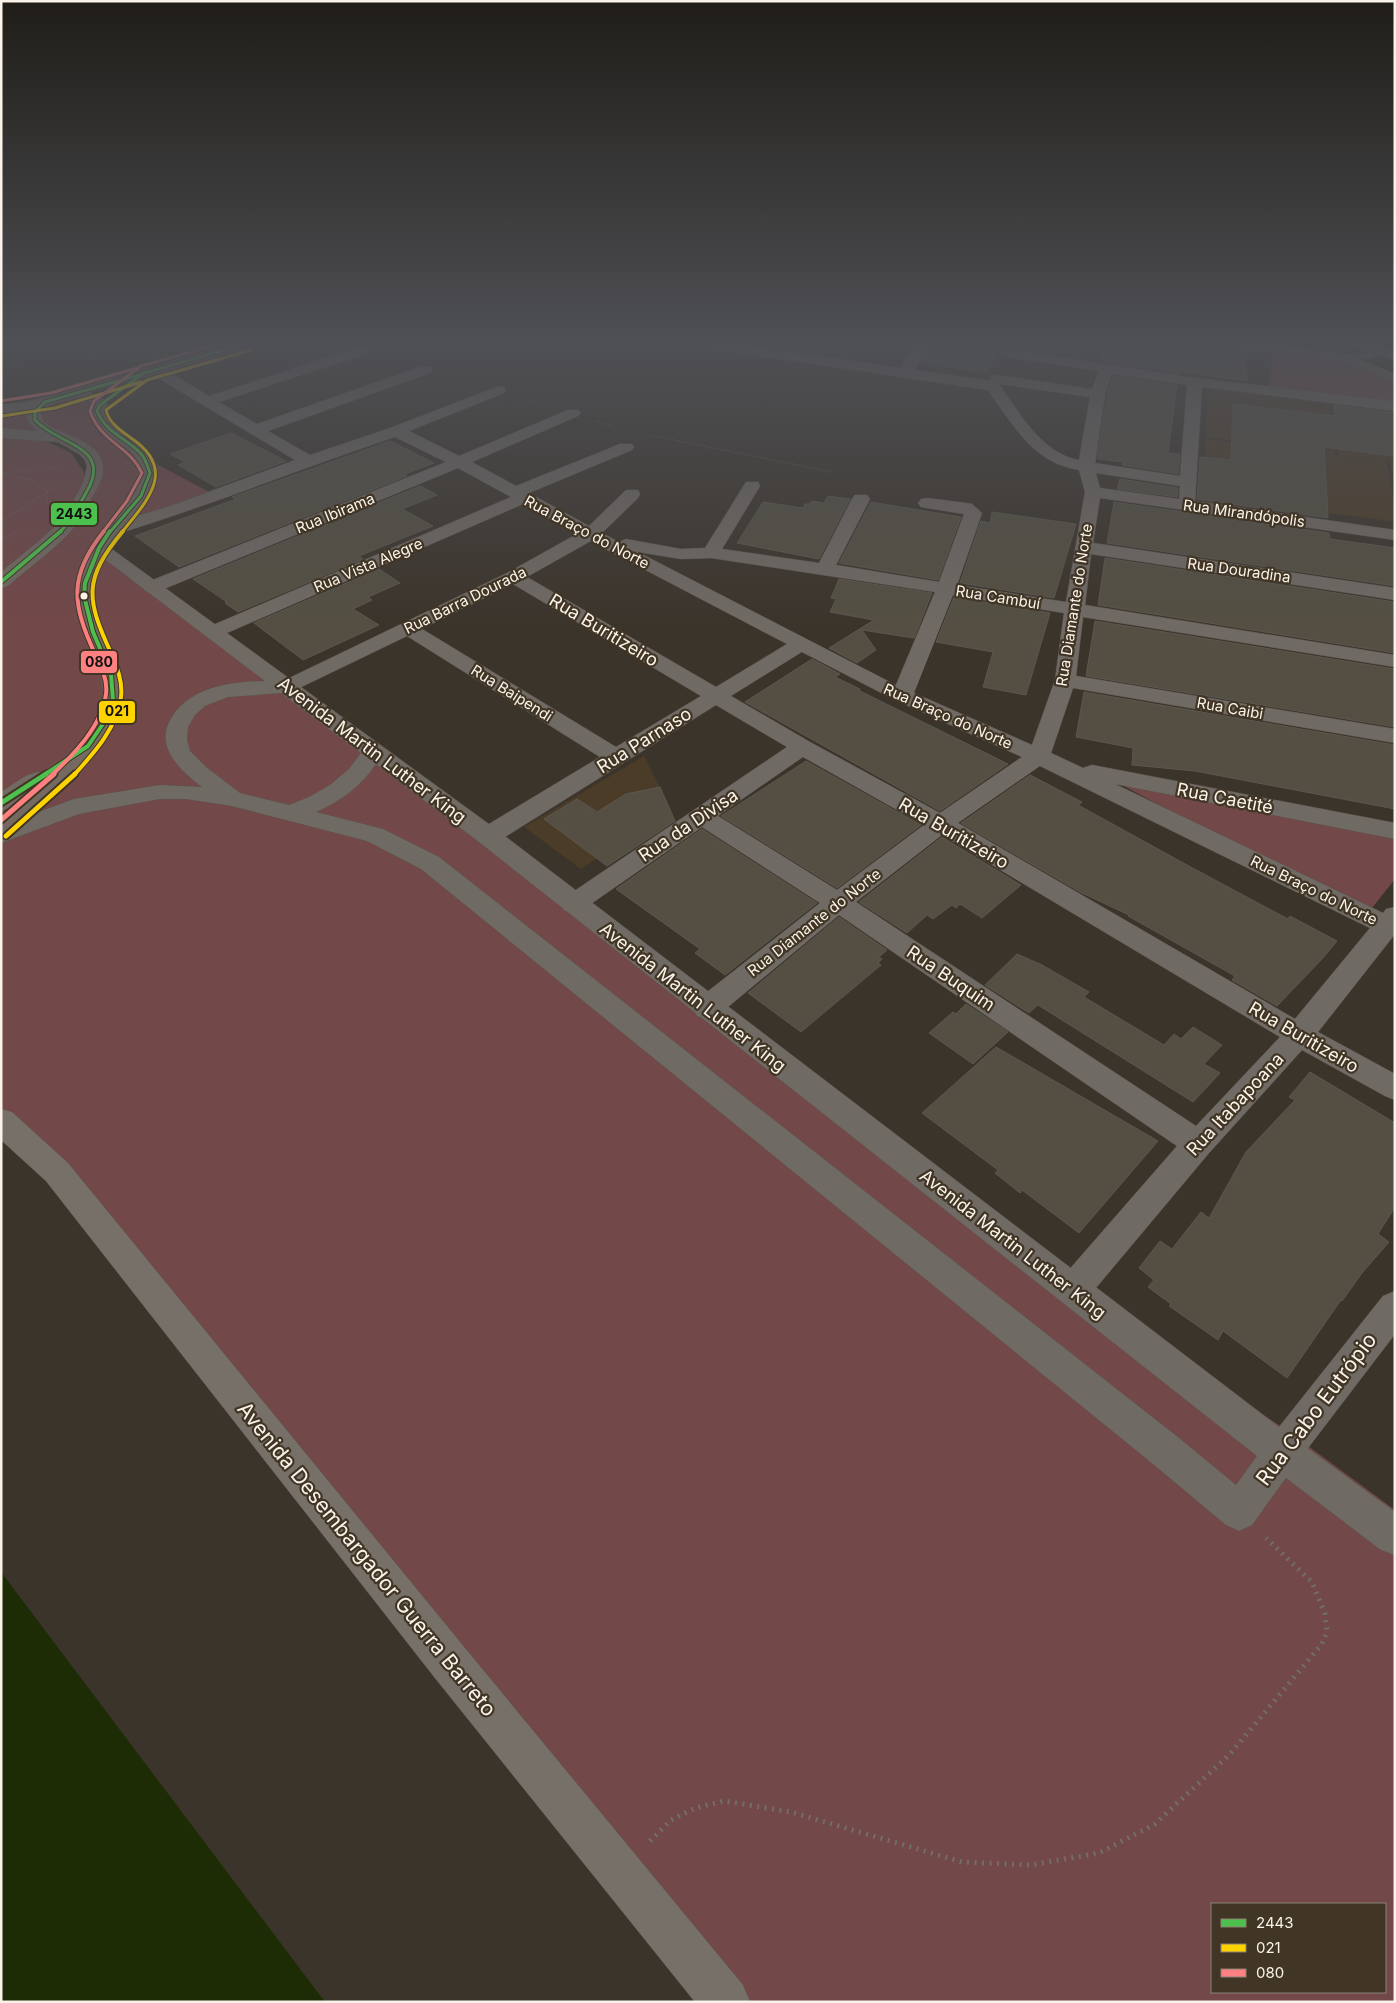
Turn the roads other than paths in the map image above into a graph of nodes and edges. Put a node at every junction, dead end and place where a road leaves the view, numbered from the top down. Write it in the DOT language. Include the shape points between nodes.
graph roads {
  1 [pos="37,436"];
  2 [pos="58,436"];
  3 [pos="117,436"];
  4 [pos="266,436"];
  5 [pos="380,436"];
  6 [pos="407,436"];
  7 [pos="518,436"];
  8 [pos="1033,436"];
  9 [pos="1091,436"];
  10 [pos="1191,436"];
  11 [pos="63,439"];
  12 [pos="626,447"];
  13 [pos="308,461"];
  14 [pos="459,462"];
  15 [pos="1086,466"];
  16 [pos="1188,482"];
  17 [pos="752,486"];
  18 [pos="1093,492"];
  19 [pos="632,494"];
  20 [pos="519,496"];
  21 [pos="861,499"];
  22 [pos="927,503"];
  23 [pos="1187,504"];
  24 [pos="1395,535"];
  25 [pos="595,537"];
  26 [pos="105,539"];
  27 [pos="1083,547"];
  28 [pos="711,552"];
  29 [pos="825,569"];
  30 [pos="514,577"];
  31 [pos="1,582"];
  32 [pos="152,587"];
  33 [pos="946,589"];
  34 [pos="1395,594"];
  35 [pos="1075,610"];
  36 [pos="407,628"];
  37 [pos="213,632"];
  38 [pos="800,644"];
  39 [pos="1395,661"];
  40 [pos="1065,680"];
  41 [pos="286,686"];
  42 [pos="715,696"];
  43 [pos="902,696"];
  44 [pos="1395,736"];
  45 [pos="88,746"];
  46 [pos="802,747"];
  47 [pos="373,751"];
  48 [pos="616,757"];
  49 [pos="1047,760"];
  50 [pos="232,798"];
  51 [pos="1,804"];
  52 [pos="291,813"];
  53 [pos="701,816"];
  54 [pos="941,824"];
  55 [pos="1,830"];
  56 [pos="1395,832"];
  57 [pos="1,835"];
  58 [pos="488,836"];
  59 [pos="838,902"];
  60 [pos="573,904"];
  61 [pos="1391,921"];
  62 [pos="707,1008"];
  63 [pos="1299,1035"];
  64 [pos="1395,1088"];
  65 [pos="1,1121"];
  66 [pos="1198,1144"];
  67 [pos="1073,1290"];
  68 [pos="1395,1307"];
  69 [pos="1282,1452"];
  70 [pos="1395,1536"];
  71 [pos="726,2002"];
  1 -- 11 [label="highway"];
  2 -- 11 [label="highway"];
  3 -- 26 [label="street" via="143,456 150,473 141,496"];
  4 -- 13 [label="street"];
  5 -- 13 [label="street"];
  6 -- 14 [label="street, Rua Braço do Norte"];
  7 -- 14 [label="street, Rua Ibirama"];
  8 -- 15 [label="street, Rua Mirandópolis" via="1057,460"];
  9 -- 15 [label="street, Rua Diamante do Norte"];
  10 -- 16 [label="street"];
  11 -- 31 [label="highway" via="80,446 90,455 95,464 90,487 71,520 58,534"];
  12 -- 20 [label="street, Rua Braço do Norte"];
  13 -- 26 [label="street"];
  14 -- 20 [label="street, Rua Braço do Norte"];
  14 -- 32 [label="street, Rua Ibirama"];
  15 -- 16 [label="street, Rua Mirandópolis"];
  15 -- 18 [label="street, Rua Diamante do Norte"];
  16 -- 23 [label="street"];
  17 -- 28 [label="street"];
  18 -- 23 [label="street, Rua Mirandópolis"];
  18 -- 27 [label="street, Rua Diamante do Norte"];
  19 -- 25 [label="street, Rua Barra Dourada"];
  20 -- 25 [label="street, Rua Braço do Norte"];
  20 -- 37 [label="street, Rua Vista Alegre"];
  21 -- 29 [label="street"];
  22 -- 33 [label="street" via="966,508 973,512"];
  23 -- 24 [label="street, Rua Mirandópolis"];
  25 -- 28 [label="street, Rua Cambuí" via="681,554"];
  25 -- 30 [label="street, Rua Barra Dourada"];
  25 -- 38 [label="street, Rua Braço do Norte"];
  26 -- 32 [label="street, Avenida Martin Luther King"];
  26 -- 45 [label="highway" via="85,584 84,596 93,632 111,674 113,700 105,721"];
  27 -- 34 [label="street, Rua Douradina"];
  27 -- 35 [label="street, Rua Diamante do Norte"];
  28 -- 29 [label="street, Rua Cambuí"];
  29 -- 33 [label="street, Rua Cambuí"];
  30 -- 36 [label="street, Rua Barra Dourada"];
  30 -- 42 [label="street, Rua Buritizeiro"];
  32 -- 37 [label="street, Avenida Martin Luther King"];
  33 -- 35 [label="street, Rua Cambuí"];
  33 -- 43 [label="street"];
  35 -- 39 [label="street, Rua Cambuí"];
  35 -- 40 [label="street, Rua Diamante do Norte"];
  36 -- 41 [label="street, Rua Barra Dourada"];
  36 -- 48 [label="street, Rua Baipendi"];
  37 -- 41 [label="street, Avenida Martin Luther King"];
  38 -- 42 [label="street, Rua Parnaso"];
  38 -- 43 [label="street, Rua Braço do Norte"];
  40 -- 44 [label="street, Rua Caibi"];
  40 -- 49 [label="street, Rua Diamante do Norte"];
  41 -- 47 [label="street, Avenida Martin Luther King"];
  41 -- 50 [label="street" via="210,696 194,704 182,716 176,729 176,744 183,757"];
  42 -- 46 [label="street, Rua Buritizeiro"];
  42 -- 48 [label="street, Rua Parnaso"];
  43 -- 49 [label="street, Rua Braço do Norte"];
  45 -- 51 [label="highway"];
  45 -- 55 [label="highway" via="38,799"];
  46 -- 53 [label="street, Rua da Divisa"];
  46 -- 54 [label="street, Rua Buritizeiro"];
  47 -- 52 [label="street" via="343,788 316,804"];
  47 -- 58 [label="street, Avenida Martin Luther King"];
  48 -- 58 [label="street, Rua Parnaso"];
  49 -- 54 [label="street, Rua Diamante do Norte"];
  49 -- 56 [label="street, Rua Caetité"];
  49 -- 61 [label="street, Rua Braço do Norte"];
  50 -- 52 [label="street"];
  50 -- 57 [label="street" via="160,792 107,800 74,807"];
  52 -- 69 [label="street, Rua Cabo Eutrópio" via="375,835 430,864 1239,1512"];
  53 -- 59 [label="street, Rua Buquim"];
  53 -- 60 [label="street, Rua da Divisa"];
  54 -- 59 [label="street, Rua Diamante do Norte"];
  54 -- 63 [label="street, Rua Buritizeiro"];
  58 -- 60 [label="street, Avenida Martin Luther King"];
  59 -- 62 [label="street, Rua Diamante do Norte"];
  59 -- 66 [label="street, Rua Buquim"];
  60 -- 62 [label="street, Avenida Martin Luther King"];
  61 -- 63 [label="street, Rua Itabapoana"];
  62 -- 67 [label="street, Avenida Martin Luther King"];
  63 -- 64 [label="street, Rua Buritizeiro"];
  63 -- 66 [label="street, Rua Itabapoana"];
  65 -- 71 [label="main road, Avenida Desembargador Guerra Barreto" via="57,1172"];
  66 -- 67 [label="street, Rua Itabapoana"];
  67 -- 69 [label="street, Avenida Martin Luther King"];
  68 -- 69 [label="street, Rua Cabo Eutrópio"];
  69 -- 70 [label="street, Avenida Martin Luther King"];
}
